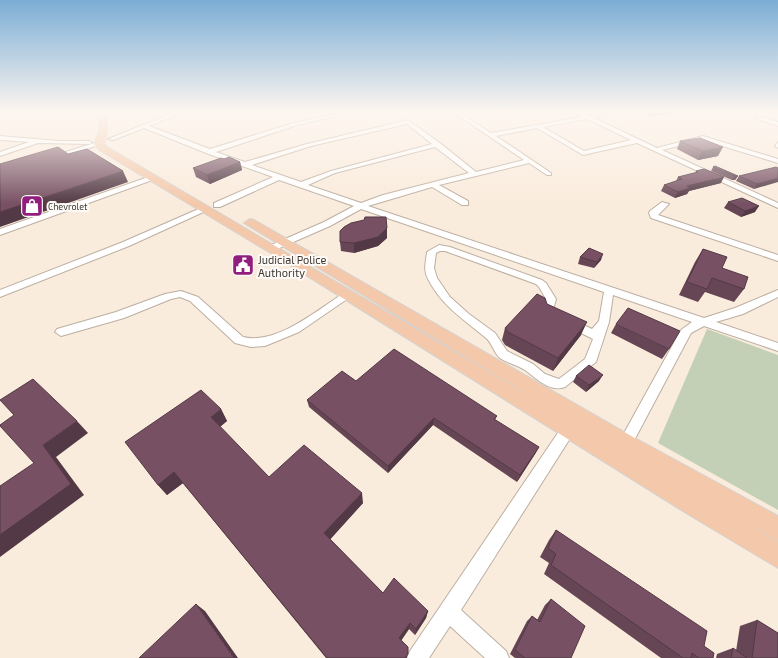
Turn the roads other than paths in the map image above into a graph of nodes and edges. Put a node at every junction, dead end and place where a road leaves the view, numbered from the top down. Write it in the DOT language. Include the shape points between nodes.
graph roads {
  1 [pos="103,142"];
  2 [pos="36,143"];
  3 [pos="64,143"];
  4 [pos="78,143"];
  5 [pos="101,143"];
  6 [pos="106,143"];
  7 [pos="185,143"];
  8 [pos="237,143"];
  9 [pos="318,143"];
  10 [pos="502,143"];
  11 [pos="565,143"];
  12 [pos="629,143"];
  13 [pos="641,143"];
  14 [pos="685,143"];
  15 [pos="719,143"];
  16 [pos="438,144"];
  17 [pos="656,150"];
  18 [pos="208,152"];
  19 [pos="0,154"];
  20 [pos="42,161"];
  21 [pos="530,161"];
  22 [pos="778,161"];
  23 [pos="244,164"];
  24 [pos="474,174"];
  25 [pos="549,174"];
  26 [pos="280,177"];
  27 [pos="154,178"];
  28 [pos="433,184"];
  29 [pos="301,185"];
  30 [pos="778,196"];
  31 [pos="765,201"];
  32 [pos="465,203"];
  33 [pos="665,204"];
  34 [pos="361,206"];
  35 [pos="778,206"];
  36 [pos="211,207"];
  37 [pos="0,232"];
  38 [pos="278,245"];
  39 [pos="778,258"];
  40 [pos="609,290"];
  41 [pos="778,293"];
  42 [pos="0,294"];
  43 [pos="348,295"];
  44 [pos="604,322"];
  45 [pos="705,322"];
  46 [pos="61,332"];
  47 [pos="778,347"];
  48 [pos="579,415"];
  49 [pos="569,429"];
  50 [pos="626,442"];
  51 [pos="618,461"];
  52 [pos="778,529"];
  53 [pos="778,556"];
  54 [pos="449,612"];
  55 [pos="417,658"];
  56 [pos="499,658"];
  1 -- 27 [label="highway" via="104,149"];
  2 -- 19 [label="street"];
  3 -- 4 [label="street"];
  5 -- 20 [label="street"];
  6 -- 36 [label="highway" via="114,145"];
  7 -- 18 [label="street"];
  8 -- 18 [label="street"];
  9 -- 23 [label="street"];
  10 -- 21 [label="street"];
  11 -- 12 [label="street" via="583,153"];
  13 -- 17 [label="street"];
  14 -- 17 [label="street"];
  15 -- 22 [label="street"];
  16 -- 24 [label="street"];
  16 -- 29 [label="street" via="333,172"];
  17 -- 31 [label="street"];
  18 -- 23 [label="street"];
  21 -- 24 [label="street"];
  21 -- 25 [label="street"];
  23 -- 26 [label="street"];
  24 -- 28 [label="street"];
  26 -- 29 [label="street"];
  26 -- 36 [label="street"];
  27 -- 36 [label="highway"];
  27 -- 37 [label="street"];
  28 -- 32 [label="street"];
  28 -- 34 [label="street"];
  29 -- 34 [label="street"];
  30 -- 31 [label="street"];
  31 -- 35 [label="street"];
  33 -- 39 [label="street" via="653,213 654,216"];
  34 -- 38 [label="street"];
  34 -- 40 [label="street"];
  36 -- 38 [label="highway"];
  36 -- 42 [label="street"];
  38 -- 43 [label="highway"];
  38 -- 48 [label="highway"];
  40 -- 44 [label="street"];
  40 -- 45 [label="street"];
  41 -- 45 [label="street" via="739,311"];
  43 -- 46 [label="street" via="282,336 260,343 239,340 194,299 181,294"];
  43 -- 49 [label="highway"];
  44 -- 44 [label="street" via="590,362 561,384 549,381 503,354 491,336 446,299 432,278 430,257 436,249 447,249 539,282 551,299 547,312 594,335"];
  45 -- 47 [label="street"];
  45 -- 50 [label="street" via="687,330"];
  48 -- 49 [label="street"];
  48 -- 50 [label="highway"];
  49 -- 51 [label="highway"];
  49 -- 54 [label="street"];
  50 -- 51 [label="street"];
  50 -- 52 [label="highway"];
  51 -- 53 [label="highway"];
  54 -- 55 [label="street"];
  54 -- 56 [label="street"];
}
